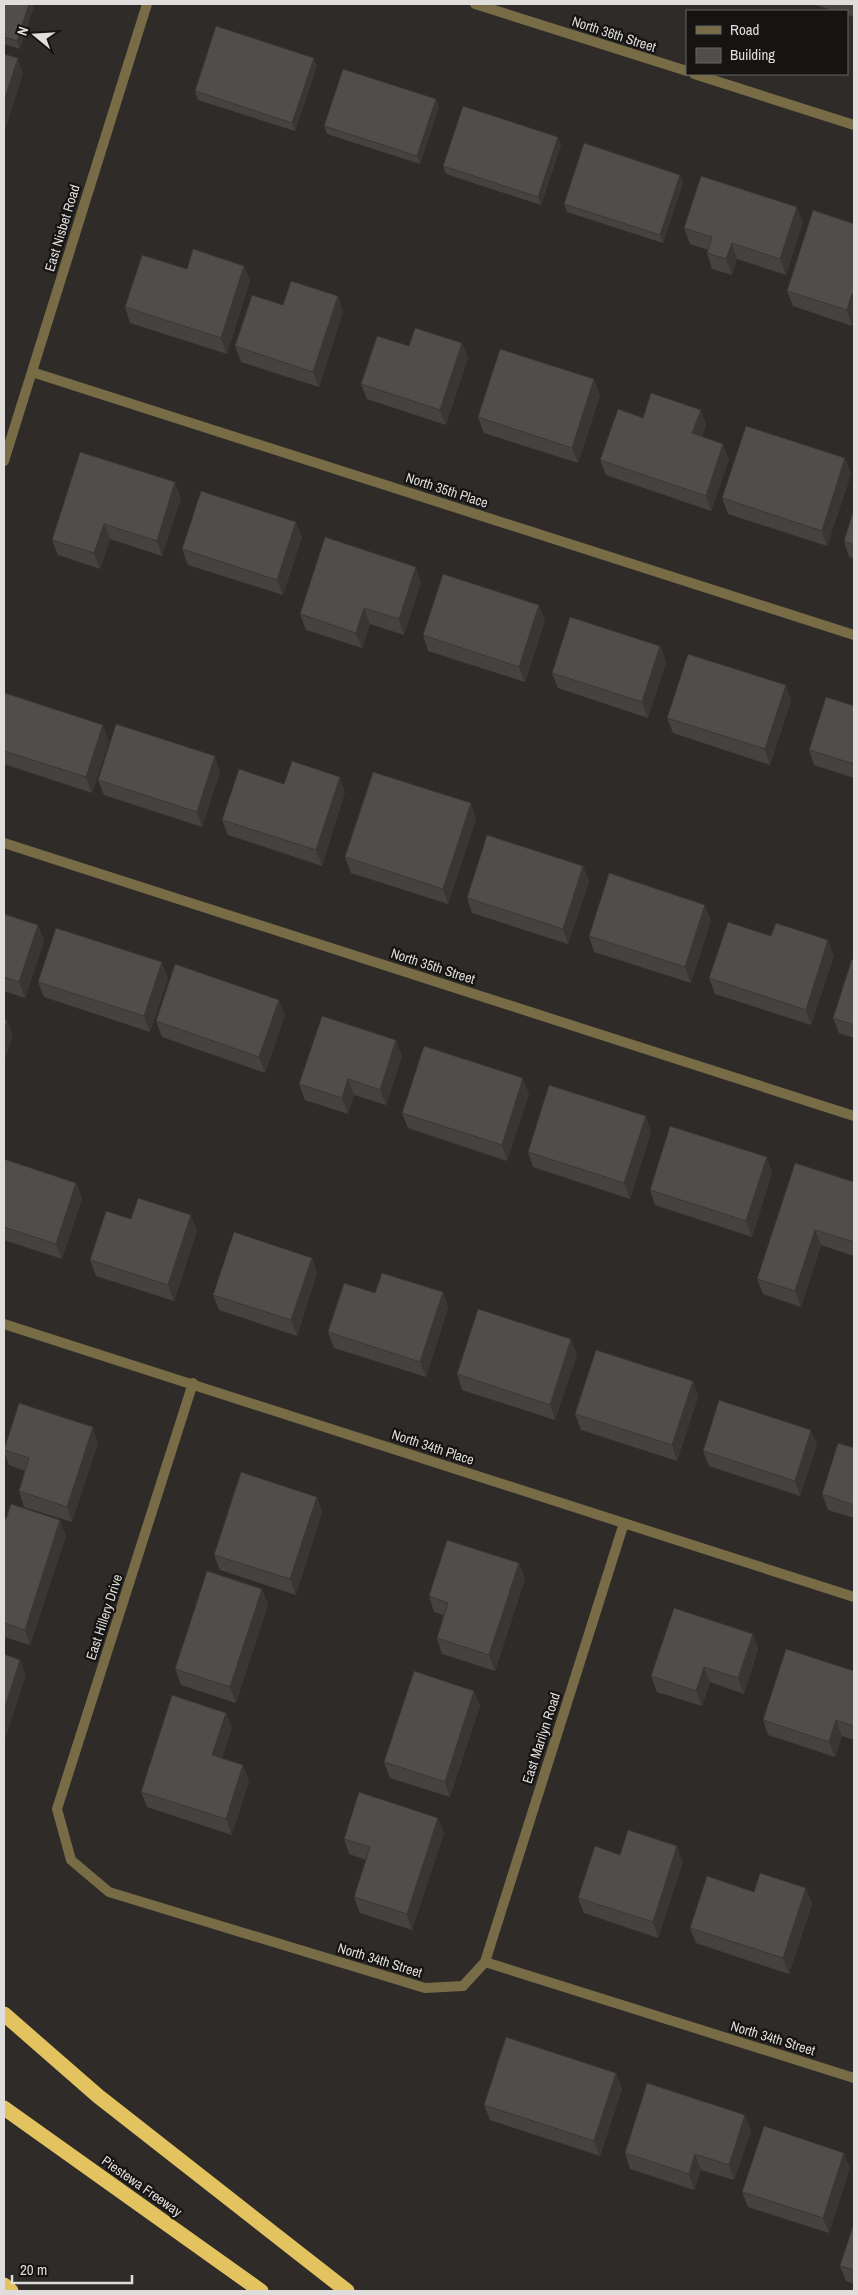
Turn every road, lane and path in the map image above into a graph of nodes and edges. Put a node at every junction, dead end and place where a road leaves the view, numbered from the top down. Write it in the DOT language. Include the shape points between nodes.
graph roads {
  1 [pos="147,4"];
  2 [pos="475,4"];
  3 [pos="686,71"];
  4 [pos="697,75"];
  5 [pos="854,125"];
  6 [pos="32,372"];
  7 [pos="4,461"];
  8 [pos="854,635"];
  9 [pos="4,843"];
  10 [pos="854,1116"];
  11 [pos="4,1324"];
  12 [pos="193,1383"];
  13 [pos="624,1523"];
  14 [pos="854,1597"];
  15 [pos="71,1860"];
  16 [pos="485,1962"];
  17 [pos="4,2014"];
  18 [pos="854,2078"];
  19 [pos="4,2108"];
  20 [pos="4,2285"];
  21 [pos="11,2291"];
  22 [pos="261,2291"];
  23 [pos="347,2291"];
  1 -- 6 [label="street, East Nisbet Road"];
  2 -- 3 [label="street, North 36th Street"];
  4 -- 5 [label="street"];
  6 -- 7 [label="street, East Nisbet Road"];
  6 -- 8 [label="street, North 35th Place"];
  9 -- 10 [label="street, North 35th Street"];
  11 -- 12 [label="street, North 34th Place"];
  12 -- 13 [label="street, North 34th Place"];
  12 -- 15 [label="street, East Hillery Drive" via="57,1809"];
  13 -- 14 [label="street, North 34th Place"];
  13 -- 16 [label="street, East Marilyn Road"];
  15 -- 16 [label="street, North 34th Street" via="109,1892 425,1988 463,1986"];
  16 -- 18 [label="street, North 34th Street"];
  17 -- 23 [label="highway" via="98,2096"];
  19 -- 22 [label="highway, Piestewa Freeway"];
  20 -- 21 [label="highway"];
}
